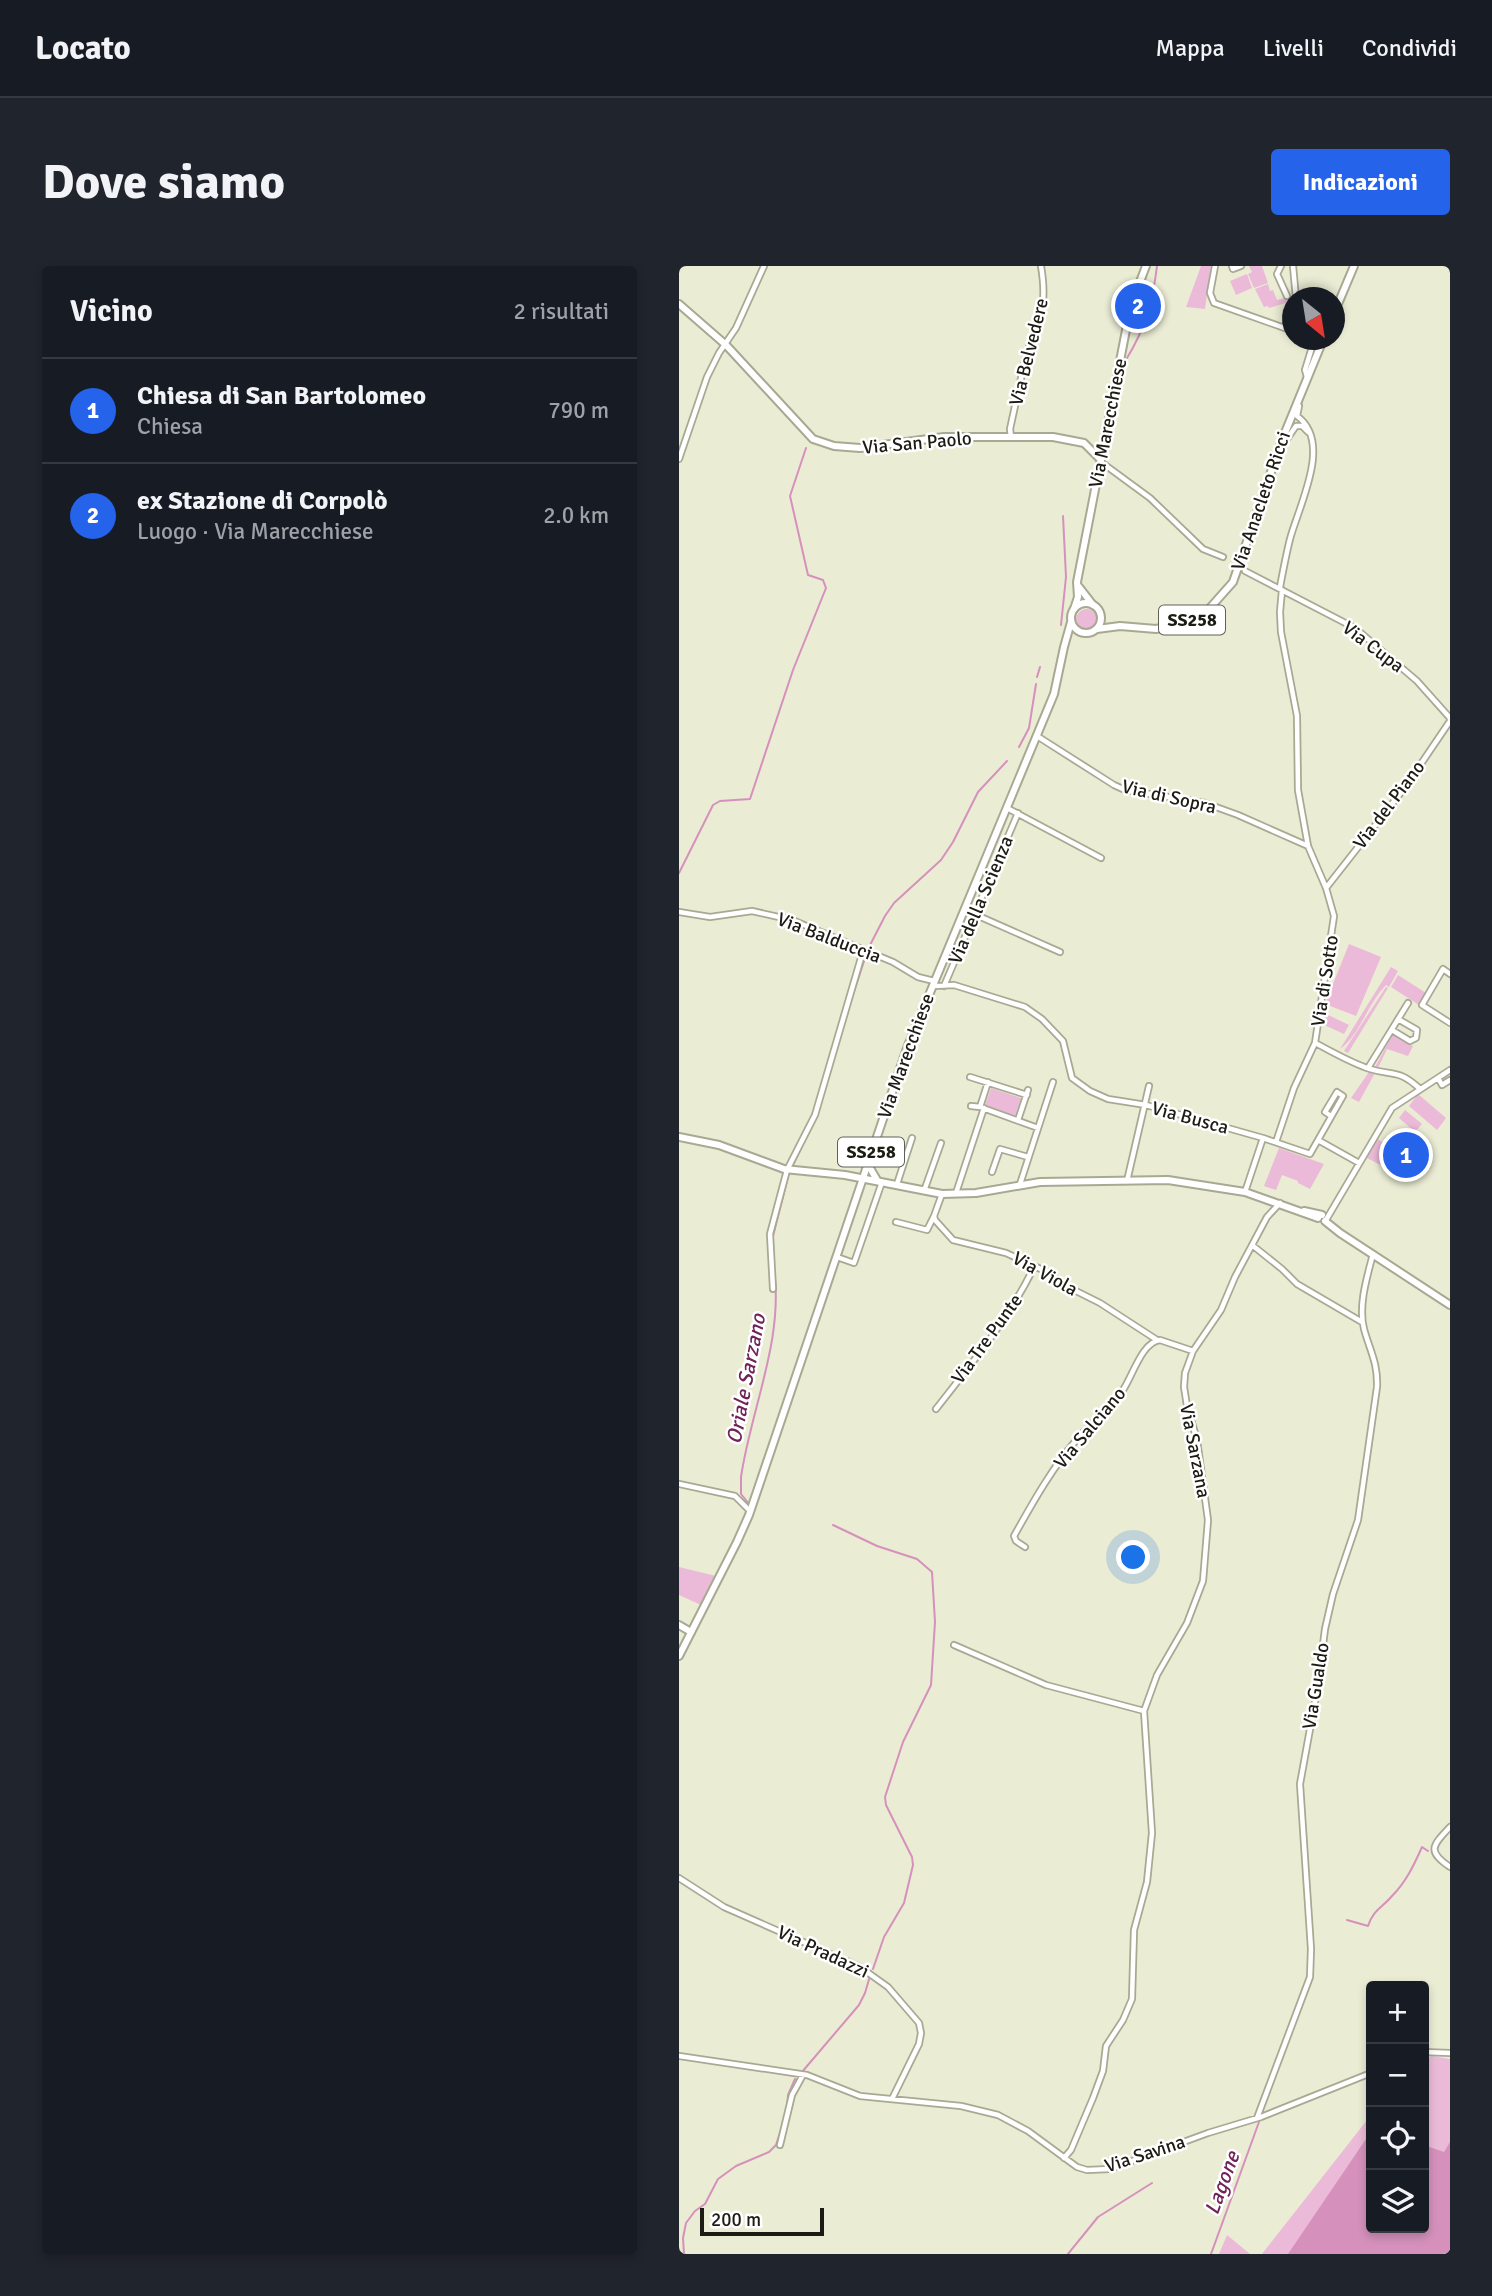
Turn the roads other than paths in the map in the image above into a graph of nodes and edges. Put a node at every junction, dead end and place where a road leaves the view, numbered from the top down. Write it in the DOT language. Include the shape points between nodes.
graph roads {
  1 [pos="764,266"];
  2 [pos="1041,266"];
  3 [pos="1146,266"];
  4 [pos="1215,266"];
  5 [pos="1233,266"];
  6 [pos="1241,266"];
  7 [pos="1281,266"];
  8 [pos="1354,266"];
  9 [pos="1293,267"];
  10 [pos="1283,287"];
  11 [pos="1295,287"];
  12 [pos="1345,287"];
  13 [pos="679,304"];
  14 [pos="1282,328"];
  15 [pos="726,345"];
  16 [pos="1311,350"];
  17 [pos="1318,350"];
  18 [pos="1307,377"];
  19 [pos="1302,389"];
  20 [pos="1310,435"];
  21 [pos="1011,437"];
  22 [pos="1278,453"];
  23 [pos="679,459"];
  24 [pos="1101,461"];
  25 [pos="1223,557"];
  26 [pos="1245,571"];
  27 [pos="1077,582"];
  28 [pos="1281,589"];
  29 [pos="1093,605"];
  30 [pos="1074,609"];
  31 [pos="1101,615"];
  32 [pos="1072,622"];
  33 [pos="1121,626"];
  34 [pos="1097,629"];
  35 [pos="1083,633"];
  36 [pos="1063,647"];
  37 [pos="1450,719"];
  38 [pos="1037,736"];
  39 [pos="1007,808"];
  40 [pos="1018,813"];
  41 [pos="1308,846"];
  42 [pos="1101,858"];
  43 [pos="1326,888"];
  44 [pos="679,912"];
  45 [pos="974,914"];
  46 [pos="863,951"];
  47 [pos="1060,952"];
  48 [pos="1450,974"];
  49 [pos="933,984"];
  50 [pos="943,987"];
  51 [pos="1408,1003"];
  52 [pos="1398,1018"];
  53 [pos="1450,1023"];
  54 [pos="1392,1030"];
  55 [pos="1315,1043"];
  56 [pos="1368,1068"];
  57 [pos="1450,1070"];
  58 [pos="970,1077"];
  59 [pos="1438,1078"];
  60 [pos="1450,1080"];
  61 [pos="988,1082"];
  62 [pos="1053,1082"];
  63 [pos="1149,1086"];
  64 [pos="1420,1089"];
  65 [pos="1146,1105"];
  66 [pos="971,1107"];
  67 [pos="982,1108"];
  68 [pos="1331,1116"];
  69 [pos="1018,1120"];
  70 [pos="1038,1128"];
  71 [pos="679,1138"];
  72 [pos="912,1138"];
  73 [pos="1263,1138"];
  74 [pos="1318,1139"];
  75 [pos="1276,1142"];
  76 [pos="941,1143"];
  77 [pos="1028,1157"];
  78 [pos="867,1163"];
  79 [pos="1359,1163"];
  80 [pos="787,1170"];
  81 [pos="992,1172"];
  82 [pos="862,1179"];
  83 [pos="879,1181"];
  84 [pos="1127,1181"];
  85 [pos="897,1184"];
  86 [pos="1020,1184"];
  87 [pos="925,1191"];
  88 [pos="1245,1192"];
  89 [pos="942,1194"];
  90 [pos="956,1194"];
  91 [pos="1280,1203"];
  92 [pos="935,1216"];
  93 [pos="1323,1219"];
  94 [pos="896,1222"];
  95 [pos="1252,1245"];
  96 [pos="1373,1254"];
  97 [pos="836,1256"];
  98 [pos="1034,1267"];
  99 [pos="773,1289"];
  100 [pos="1450,1305"];
  101 [pos="1363,1322"];
  102 [pos="1157,1340"];
  103 [pos="1193,1351"];
  104 [pos="936,1409"];
  105 [pos="679,1484"];
  106 [pos="750,1511"];
  107 [pos="1025,1547"];
  108 [pos="679,1625"];
  109 [pos="691,1632"];
  110 [pos="954,1645"];
  111 [pos="679,1656"];
  112 [pos="1144,1711"];
  113 [pos="1450,1827"];
  114 [pos="1450,1867"];
  115 [pos="679,1878"];
  116 [pos="1429,2052"];
  117 [pos="1450,2053"];
  118 [pos="679,2056"];
  119 [pos="803,2075"];
  120 [pos="1366,2075"];
  121 [pos="893,2099"];
  122 [pos="1257,2118"];
  123 [pos="780,2145"];
  124 [pos="1064,2158"];
  1 -- 15 [label="street"];
  2 -- 21 [label="street, Via Belvedere" via="1043,311 1025,360"];
  3 -- 24 [label="main road, Via Marecchiese" via="1126,330"];
  4 -- 14 [label="street" via="1210,293 1214,303"];
  5 -- 6 [label="street"];
  7 -- 9 [label="street"];
  7 -- 10 [label="street" via="1277,274"];
  8 -- 12 [label="main road"];
  9 -- 11 [label="street"];
  13 -- 15 [label="main road, Via San Paolo"];
  15 -- 21 [label="main road, Via San Paolo" via="807,434 822,442 860,448 944,437"];
  15 -- 23 [label="street" via="707,377"];
  16 -- 18 [label="street"];
  17 -- 18 [label="main road, Via Anacleto Ricci / SS258"];
  18 -- 19 [label="main road, Via Anacleto Ricci / SS258"];
  19 -- 20 [label="street" via="1297,414"];
  19 -- 22 [label="main road, Via Anacleto Ricci / SS258"];
  20 -- 22 [label="street" via="1296,426"];
  20 -- 28 [label="street" via="1311,476 1290,538"];
  21 -- 24 [label="main road, Via San Paolo" via="1074,440 1084,443"];
  22 -- 33 [label="main road, Via Anacleto Ricci / SS258" via="1240,567 1217,601 1193,619 1168,628"];
  24 -- 25 [label="street" via="1203,549"];
  24 -- 27 [label="main road, Via Marecchiese"];
  26 -- 28 [label="street, Via Cupa"];
  27 -- 29 [label="main road"];
  27 -- 30 [label="main road, Via Marecchiese"];
  28 -- 37 [label="street, Via Cupa" via="1355,628 1417,681"];
  28 -- 41 [label="street, Via di Sotto" via="1281,632 1297,716 1298,790"];
  29 -- 30 [label="main road"];
  29 -- 31 [label="main road, SS258"];
  30 -- 32 [label="main road, SS258"];
  31 -- 33 [label="main road, Via Anacleto Ricci / SS258"];
  31 -- 34 [label="main road"];
  32 -- 35 [label="main road"];
  32 -- 36 [label="main road, Via Marecchiese / SS258"];
  33 -- 34 [label="main road, Via Anacleto Ricci / SS258"];
  34 -- 35 [label="main road, SS258"];
  35 -- 36 [label="main road, SS258"];
  36 -- 38 [label="main road, Via Marecchiese / SS258" via="1054,694"];
  37 -- 43 [label="street, Via del Piano" via="1406,786"];
  38 -- 39 [label="main road, Via Marecchiese / SS258"];
  38 -- 41 [label="street, Via di Sopra" via="1114,785 1205,803"];
  39 -- 40 [label="street, Via della Scienza"];
  39 -- 49 [label="main road, Via Marecchiese / SS258"];
  40 -- 42 [label="street, Via della Scienza"];
  40 -- 45 [label="street, Via della Scienza"];
  41 -- 43 [label="street, Via di Sotto"];
  43 -- 55 [label="street, Via di Sotto" via="1334,916"];
  44 -- 46 [label="street, Via Balduccia" via="710,916 752,911 792,920"];
  45 -- 47 [label="street"];
  45 -- 50 [label="street, Via della Scienza"];
  46 -- 49 [label="street, Via Balduccia"];
  46 -- 80 [label="street" via="815,1115"];
  48 -- 53 [label="street" via="1443,970 1422,1005"];
  49 -- 50 [label="street, Via Busca"];
  49 -- 78 [label="main road, Via Marecchiese / SS258"];
  50 -- 65 [label="street, Via Busca" via="954,985 1025,1007 1063,1041 1070,1072 1078,1083 1108,1099"];
  51 -- 52 [label="street"];
  52 -- 54 [label="street"];
  52 -- 54 [label="street" via="1417,1030 1416,1038 1410,1041"];
  54 -- 56 [label="street"];
  55 -- 56 [label="street"];
  55 -- 75 [label="street"];
  56 -- 64 [label="street" via="1396,1073"];
  57 -- 59 [label="street"];
  58 -- 61 [label="street"];
  59 -- 60 [label="street" via="1442,1085"];
  59 -- 64 [label="street"];
  61 -- 67 [label="street"];
  61 -- 69 [label="street" via="1028,1092"];
  62 -- 70 [label="street"];
  63 -- 65 [label="street"];
  64 -- 79 [label="street" via="1392,1108"];
  65 -- 73 [label="street, Via Busca"];
  65 -- 84 [label="street"];
  66 -- 67 [label="street"];
  67 -- 69 [label="street"];
  67 -- 90 [label="street"];
  68 -- 68 [label="street" via="1343,1096 1336,1092 1325,1112"];
  68 -- 74 [label="street"];
  69 -- 70 [label="street"];
  70 -- 77 [label="street"];
  71 -- 80 [label="main road" via="719,1145"];
  72 -- 85 [label="street"];
  73 -- 75 [label="street, Via Busca"];
  73 -- 88 [label="street"];
  74 -- 75 [label="street, Via Busca" via="1310,1154"];
  74 -- 79 [label="street"];
  76 -- 87 [label="street"];
  77 -- 81 [label="street" via="1000,1149"];
  77 -- 86 [label="street"];
  78 -- 82 [label="main road, Via Marecchiese / SS258"];
  78 -- 83 [label="main road"];
  79 -- 93 [label="street"];
  80 -- 82 [label="main road"];
  80 -- 99 [label="street" via="770,1234"];
  82 -- 83 [label="main road"];
  82 -- 97 [label="main road, Via Marecchiese / SS258"];
  83 -- 85 [label="main road"];
  83 -- 97 [label="street" via="854,1263"];
  84 -- 86 [label="main road"];
  84 -- 88 [label="main road" via="1188,1182"];
  85 -- 87 [label="main road"];
  86 -- 90 [label="main road"];
  87 -- 89 [label="main road"];
  88 -- 91 [label="main road"];
  89 -- 90 [label="main road"];
  89 -- 92 [label="street"];
  91 -- 93 [label="main road" via="1312,1211"];
  91 -- 95 [label="street, Via Sarzana"];
  92 -- 94 [label="street" via="927,1230"];
  92 -- 98 [label="street, Via Viola" via="953,1240 1006,1252"];
  93 -- 96 [label="main road"];
  95 -- 101 [label="street" via="1297,1284"];
  95 -- 103 [label="street, Via Sarzana" via="1221,1310"];
  96 -- 100 [label="main road"];
  96 -- 101 [label="street, Via Gualdo"];
  97 -- 106 [label="main road, Via Marecchiese / SS258"];
  98 -- 102 [label="street, Via Viola"];
  98 -- 104 [label="street, Via Tre Punte" via="1014,1304"];
  101 -- 122 [label="street, Via Gualdo" via="1378,1370 1377,1387 1358,1520 1330,1605 1300,1784 1311,1968"];
  102 -- 103 [label="street"];
  102 -- 107 [label="street, Via Salciano" via="1149,1345 1111,1406 1079,1436 1053,1472 1014,1536"];
  103 -- 112 [label="street, Via Sarzana" via="1184,1387 1208,1520 1205,1572 1187,1623 1157,1675"];
  105 -- 106 [label="street" via="735,1496"];
  106 -- 109 [label="main road, Via Marecchiese / SS258"];
  108 -- 109 [label="main road"];
  109 -- 111 [label="main road, Via Marecchiese / SS258"];
  110 -- 112 [label="street" via="1046,1685"];
  112 -- 124 [label="street, Via Sarzana" via="1152,1833 1147,1882 1134,1930 1132,1999 1106,2046 1093,2098"];
  113 -- 114 [label="street" via="1433,1849"];
  115 -- 121 [label="street, Via Pradazzi" via="724,1907 860,1968 888,1987 919,2023 921,2033"];
  116 -- 117 [label="street"];
  118 -- 119 [label="street, Via Savina"];
  119 -- 121 [label="street, Via Savina" via="860,2096"];
  119 -- 123 [label="street" via="792,2095"];
  120 -- 122 [label="street, Via Savina"];
  121 -- 124 [label="street, Via Savina" via="998,2115"];
  122 -- 124 [label="street, Via Savina" via="1110,2169 1087,2170"];
}
